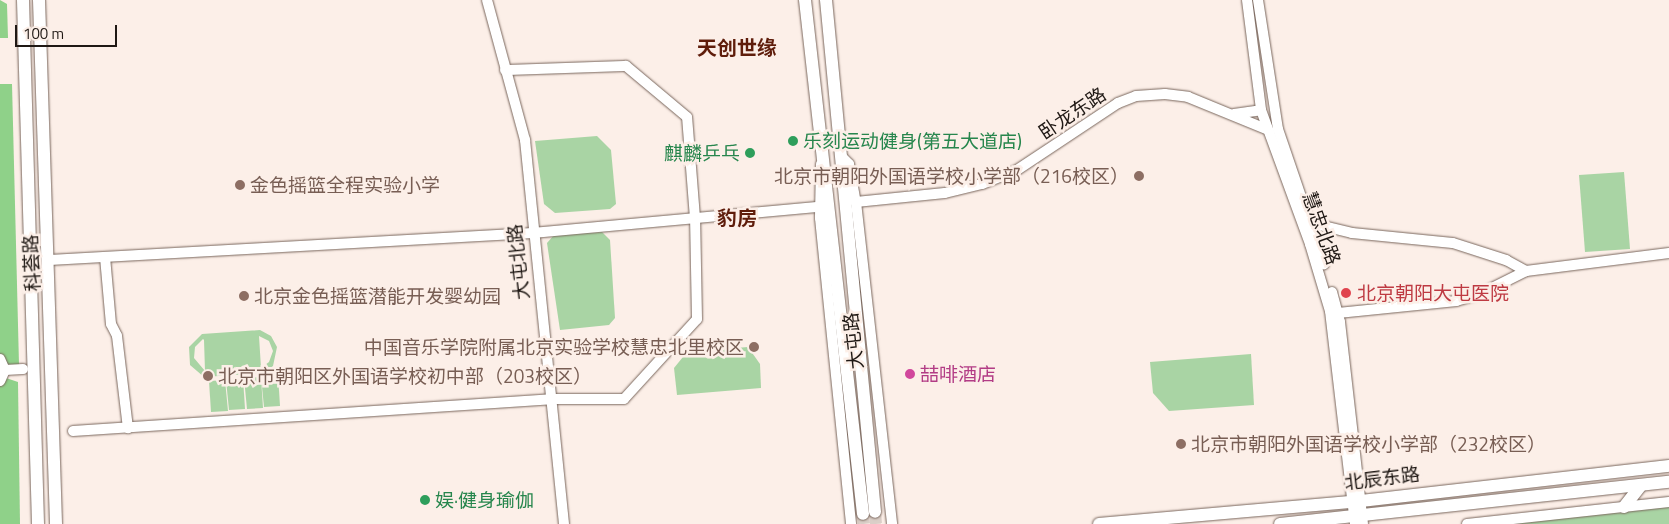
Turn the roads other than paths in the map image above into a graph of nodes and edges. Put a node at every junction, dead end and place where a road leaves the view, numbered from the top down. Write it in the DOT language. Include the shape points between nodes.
graph roads {
  1 [pos="23,0"];
  2 [pos="39,0"];
  3 [pos="487,0"];
  4 [pos="805,0"];
  5 [pos="826,0"];
  6 [pos="1247,0"];
  7 [pos="1258,0"];
  8 [pos="505,70"];
  9 [pos="1261,110"];
  10 [pos="1224,111"];
  11 [pos="1266,129"];
  12 [pos="842,157"];
  13 [pos="822,161"];
  14 [pos="856,202"];
  15 [pos="820,207"];
  16 [pos="695,218"];
  17 [pos="1311,223"];
  18 [pos="532,232"];
  19 [pos="1669,253"];
  20 [pos="105,257"];
  21 [pos="50,260"];
  22 [pos="1526,271"];
  23 [pos="1338,313"];
  24 [pos="0,359"];
  25 [pos="23,369"];
  26 [pos="5,370"];
  27 [pos="0,381"];
  28 [pos="551,399"];
  29 [pos="128,428"];
  30 [pos="73,431"];
  31 [pos="1669,466"];
  32 [pos="1669,482"];
  33 [pos="1641,485"];
  34 [pos="1357,501"];
  35 [pos="1669,502"];
  36 [pos="1624,507"];
  37 [pos="1358,520"];
  38 [pos="38,524"];
  39 [pos="56,524"];
  40 [pos="564,524"];
  41 [pos="851,524"];
  42 [pos="892,524"];
  43 [pos="1099,524"];
  44 [pos="1280,524"];
  45 [pos="1467,524"];
  1 -- 38 [label="main road, 科荟路"];
  2 -- 21 [label="main road, 科荟路"];
  3 -- 8 [label="street, 大屯北路"];
  4 -- 13 [label="main road, 大屯路"];
  5 -- 12 [label="main road, 大屯路"];
  6 -- 9 [label="street, 慧忠北路"];
  7 -- 17 [label="street, 慧忠北路" via="1272,104"];
  8 -- 16 [label="street" via="626,66 640,75 687,117"];
  8 -- 18 [label="street, 大屯北路" via="526,140"];
  9 -- 10 [label="street, 卧龙东路" via="1238,114"];
  9 -- 11 [label="street, 慧忠北路"];
  10 -- 11 [label="street, 卧龙东路"];
  10 -- 14 [label="street, 卧龙东路" via="1177,95 1136,96 1118,103 1017,170 982,184 945,193"];
  11 -- 34 [label="street, 慧忠北路" via="1310,244 1330,311"];
  12 -- 13 [label="main road, 大屯路" via="869,513 826,171"];
  12 -- 14 [label="street, 大屯路" via="849,164"];
  13 -- 15 [label="street, 大屯路" via="818,176"];
  14 -- 42 [label="street, 大屯路"];
  15 -- 16 [label="street"];
  15 -- 41 [label="street, 大屯路"];
  16 -- 18 [label="street"];
  16 -- 28 [label="street" via="697,320 624,398"];
  17 -- 22 [label="street" via="1352,233 1453,243"];
  17 -- 23 [label="street, 慧忠北路"];
  18 -- 20 [label="street"];
  18 -- 28 [label="street, 大屯北路"];
  19 -- 22 [label="street"];
  20 -- 21 [label="street"];
  20 -- 29 [label="street" via="111,324 117,336"];
  21 -- 39 [label="main road, 科荟路"];
  22 -- 23 [label="street" via="1480,294 1456,301"];
  23 -- 34 [label="street, 慧忠北路"];
  24 -- 26 [label="street"];
  25 -- 26 [label="street"];
  26 -- 27 [label="street"];
  28 -- 29 [label="street"];
  28 -- 40 [label="street, 大屯北路"];
  29 -- 30 [label="street"];
  31 -- 34 [label="main road, 北辰东路"];
  32 -- 33 [label="main road, 北辰东路"];
  33 -- 36 [label="main road"];
  33 -- 37 [label="main road, 北辰东路"];
  34 -- 37 [label="street"];
  34 -- 43 [label="main road, 北辰东路"];
  35 -- 36 [label="street"];
  36 -- 45 [label="street"];
  37 -- 44 [label="main road, 北辰东路"];
}
